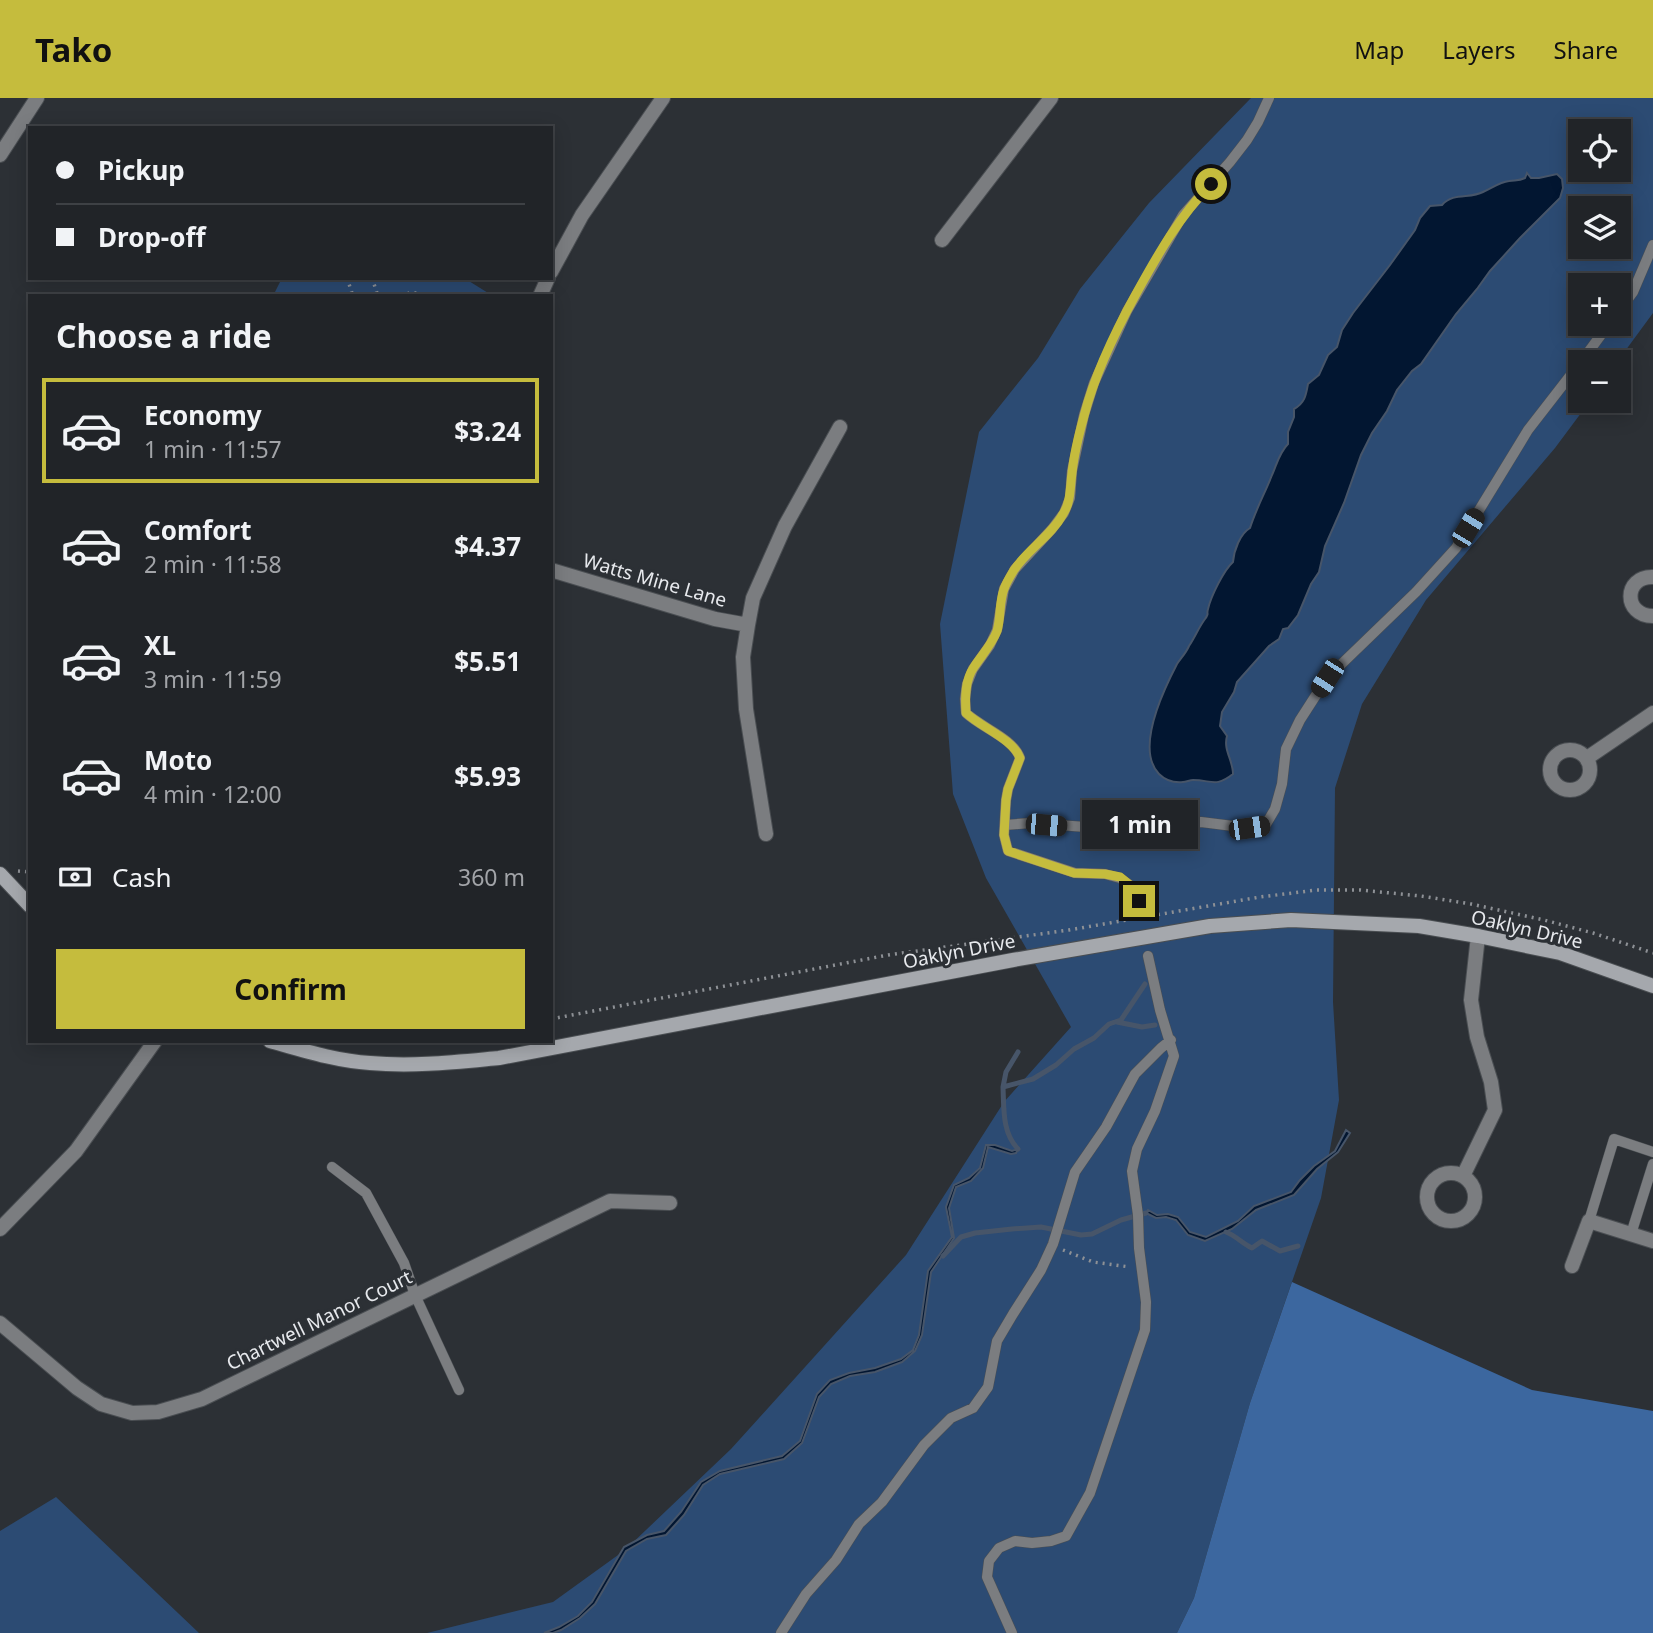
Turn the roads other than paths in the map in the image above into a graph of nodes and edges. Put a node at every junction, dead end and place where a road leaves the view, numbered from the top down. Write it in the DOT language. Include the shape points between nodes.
graph roads {
  1 [pos="37,98"];
  2 [pos="663,98"];
  3 [pos="1051,98"];
  4 [pos="1269,98"];
  5 [pos="0,155"];
  6 [pos="942,240"];
  7 [pos="1653,245"];
  8 [pos="553,268"];
  9 [pos="1631,295"];
  10 [pos="1600,336"];
  11 [pos="1589,350"];
  12 [pos="1568,378"];
  13 [pos="840,426"];
  14 [pos="553,571"];
  15 [pos="1653,577"];
  16 [pos="1653,616"];
  17 [pos="748,625"];
  18 [pos="1653,713"];
  19 [pos="1587,758"];
  20 [pos="1005,825"];
  21 [pos="766,834"];
  22 [pos="0,874"];
  23 [pos="1139,901"];
  24 [pos="28,904"];
  25 [pos="1478,936"];
  26 [pos="1148,956"];
  27 [pos="1653,986"];
  28 [pos="1171,1040"];
  29 [pos="154,1043"];
  30 [pos="278,1043"];
  31 [pos="1653,1152"];
  32 [pos="1653,1164"];
  33 [pos="332,1167"];
  34 [pos="1463,1176"];
  35 [pos="670,1203"];
  36 [pos="1589,1221"];
  37 [pos="0,1229"];
  38 [pos="1631,1234"];
  39 [pos="1653,1241"];
  40 [pos="1572,1266"];
  41 [pos="415,1295"];
  42 [pos="0,1323"];
  43 [pos="459,1390"];
  44 [pos="781,1633"];
  45 [pos="1012,1633"];
  1 -- 5 [label="street"];
  2 -- 8 [label="street" via="582,215"];
  3 -- 6 [label="street"];
  4 -- 20 [label="lane" via="1247,140 1183,215 1127,311 1084,415 1064,513 1015,569 1004,589 997,630 970,676 966,713 1017,750 1020,758 1008,789"];
  7 -- 9 [label="lane"];
  10 -- 11 [label="lane"];
  12 -- 20 [label="lane" via="1528,430 1456,548 1327,678 1286,748 1282,784 1265,826 1201,822 1100,828"];
  13 -- 17 [label="street" via="785,526 753,598"];
  14 -- 17 [label="street, Watts Mine Lane"];
  15 -- 16 [label="street" via="1635,583 1630,596 1640,613"];
  17 -- 21 [label="street" via="743,657 746,709"];
  18 -- 19 [label="street"];
  20 -- 23 [label="lane" via="1008,851 1074,873 1120,877"];
  22 -- 24 [label="street"];
  25 -- 27 [label="street, Oaklyn Drive" via="1560,953"];
  25 -- 30 [label="street, Oaklyn Drive" via="1419,926 1291,920 1210,926 499,1058 443,1064 369,1063"];
  25 -- 34 [label="street" via="1471,1000 1495,1110"];
  26 -- 28 [label="lane"];
  28 -- 44 [label="lane" via="1135,1074 1106,1128 1074,1172 1053,1244 997,1341 988,1387 973,1408 951,1418 924,1446 882,1502 859,1524"];
  28 -- 45 [label="lane" via="1172,1063 1132,1171 1145,1330 1090,1493 1066,1536 1032,1543 1015,1541 999,1548 989,1561 987,1577"];
  29 -- 37 [label="street" via="76,1152"];
  31 -- 36 [label="lane" via="1614,1139"];
  32 -- 38 [label="lane"];
  33 -- 41 [label="lane" via="366,1193 404,1264"];
  35 -- 41 [label="street, Chartwell Manor Court" via="610,1201"];
  36 -- 38 [label="street"];
  36 -- 40 [label="street"];
  38 -- 39 [label="street"];
  41 -- 42 [label="street, Chartwell Manor Court" via="202,1399 158,1412 132,1413 101,1404"];
  41 -- 43 [label="lane"];
}
